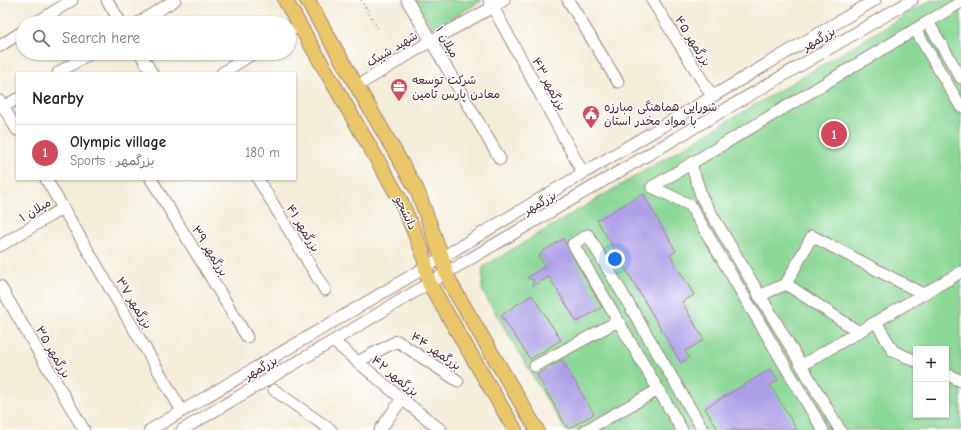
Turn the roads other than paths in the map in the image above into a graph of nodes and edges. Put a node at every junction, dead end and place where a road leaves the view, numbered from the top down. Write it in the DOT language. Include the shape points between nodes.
graph roads {
  1 [pos="72,0"];
  2 [pos="107,0"];
  3 [pos="175,0"];
  4 [pos="285,0"];
  5 [pos="306,0"];
  6 [pos="407,0"];
  7 [pos="504,0"];
  8 [pos="568,0"];
  9 [pos="652,0"];
  10 [pos="875,0"];
  11 [pos="912,0"];
  12 [pos="961,2"];
  13 [pos="491,3"];
  14 [pos="47,16"];
  15 [pos="117,16"];
  16 [pos="149,16"];
  17 [pos="290,16"];
  18 [pos="928,22"];
  19 [pos="915,29"];
  20 [pos="296,32"];
  21 [pos="16,36"];
  22 [pos="431,41"];
  23 [pos="0,46"];
  24 [pos="79,60"];
  25 [pos="144,60"];
  26 [pos="243,60"];
  27 [pos="60,72"];
  28 [pos="151,72"];
  29 [pos="224,72"];
  30 [pos="961,78"];
  31 [pos="618,82"];
  32 [pos="356,86"];
  33 [pos="722,90"];
  34 [pos="712,96"];
  35 [pos="16,99"];
  36 [pos="2,104"];
  37 [pos="731,106"];
  38 [pos="961,107"];
  39 [pos="16,128"];
  40 [pos="500,159"];
  41 [pos="691,164"];
  42 [pos="583,173"];
  43 [pos="47,180"];
  44 [pos="152,180"];
  45 [pos="259,180"];
  46 [pos="63,208"];
  47 [pos="0,246"];
  48 [pos="442,257"];
  49 [pos="426,267"];
  50 [pos="961,272"];
  51 [pos="446,273"];
  52 [pos="429,283"];
  53 [pos="786,284"];
  54 [pos="0,286"];
  55 [pos="325,290"];
  56 [pos="923,294"];
  57 [pos="759,296"];
  58 [pos="618,320"];
  59 [pos="876,322"];
  60 [pos="860,332"];
  61 [pos="247,337"];
  62 [pos="333,341"];
  63 [pos="913,360"];
  64 [pos="357,362"];
  65 [pos="802,365"];
  66 [pos="535,366"];
  67 [pos="949,375"];
  68 [pos="458,381"];
  69 [pos="961,381"];
  70 [pos="274,390"];
  71 [pos="658,390"];
  72 [pos="402,399"];
  73 [pos="182,411"];
  74 [pos="196,427"];
  75 [pos="84,430"];
  76 [pos="150,430"];
  77 [pos="182,430"];
  78 [pos="331,430"];
  79 [pos="380,430"];
  80 [pos="441,430"];
  81 [pos="516,430"];
  82 [pos="537,430"];
  83 [pos="586,430"];
  84 [pos="682,430"];
  85 [pos="703,430"];
  86 [pos="823,430"];
  87 [pos="840,430"];
  1 -- 14 [label="street"];
  2 -- 15 [label="street"];
  3 -- 16 [label="street"];
  4 -- 17 [label="main road, دانشجو"];
  5 -- 32 [label="main road, دانشجو"];
  6 -- 22 [label="street, میلان ۱"];
  7 -- 13 [label="street, شهید شیبک"];
  8 -- 31 [label="street"];
  9 -- 34 [label="street, بزرگمهر ۴۵"];
  10 -- 33 [label="street, بزرگمهر"];
  11 -- 37 [label="street, بزرگمهر"];
  12 -- 18 [label="street"];
  13 -- 22 [label="street, شهید شیبک"];
  13 -- 42 [label="street, بزرگمهر ۴۳"];
  18 -- 19 [label="street"];
  18 -- 30 [label="street"];
  19 -- 38 [label="street"];
  19 -- 41 [label="street"];
  20 -- 49 [label="main road, دانشجو" via="401,201 423,253"];
  21 -- 23 [label="street"];
  22 -- 32 [label="street, شهید شیبک"];
  22 -- 40 [label="street, میلان ۱"];
  24 -- 27 [label="street"];
  25 -- 28 [label="street"];
  26 -- 29 [label="street"];
  32 -- 48 [label="main road, دانشجو" via="417,190"];
  33 -- 34 [label="street, بزرگمهر"];
  33 -- 37 [label="street"];
  34 -- 42 [label="street, بزرگمهر"];
  35 -- 36 [label="street"];
  36 -- 39 [label="street"];
  37 -- 51 [label="street, بزرگمهر"];
  41 -- 57 [label="street" via="702,198"];
  41 -- 86 [label="street" via="652,187 690,205"];
  42 -- 48 [label="street, بزرگمهر"];
  43 -- 46 [label="street, بزرگمهر ۳۷"];
  44 -- 61 [label="street, برزگمهر ۳۹"];
  45 -- 55 [label="street, بزرگمهر ۴۱"];
  46 -- 47 [label="street, میلان ۱"];
  46 -- 73 [label="street, بزرگمهر ۳۷"];
  48 -- 49 [label="street, بزرگمهر"];
  48 -- 51 [label="main road, دانشجو"];
  49 -- 52 [label="main road, دانشجو"];
  49 -- 73 [label="street, بزرگمهر"];
  50 -- 56 [label="street"];
  51 -- 52 [label="street, بزرگمهر"];
  51 -- 82 [label="main road, دانشجو"];
  52 -- 62 [label="street, بزرگمهر"];
  52 -- 81 [label="main road, دانشجو"];
  53 -- 56 [label="street" via="812,236"];
  53 -- 57 [label="street"];
  53 -- 60 [label="street"];
  54 -- 75 [label="street, بزرگمهر ۳۵"];
  56 -- 59 [label="street"];
  57 -- 65 [label="street"];
  58 -- 66 [label="street"];
  58 -- 71 [label="street"];
  58 -- 85 [label="street" via="573,244 588,235"];
  59 -- 60 [label="street"];
  59 -- 63 [label="street" via="894,351"];
  60 -- 65 [label="street"];
  62 -- 64 [label="street, بزرگمهر ۴۲"];
  62 -- 74 [label="street, بزرگمهر"];
  64 -- 68 [label="street, بزرگمهر ۴۴" via="397,341"];
  64 -- 72 [label="street, بزرگمهر ۴۲"];
  65 -- 87 [label="street"];
  67 -- 69 [label="street"];
  70 -- 78 [label="street"];
  71 -- 83 [label="street"];
  71 -- 84 [label="street"];
  72 -- 79 [label="street"];
  72 -- 80 [label="street, بزرگمهر ۴۲"];
  73 -- 76 [label="street, بزرگمهر"];
  74 -- 77 [label="street, بزرگمهر"];
}
